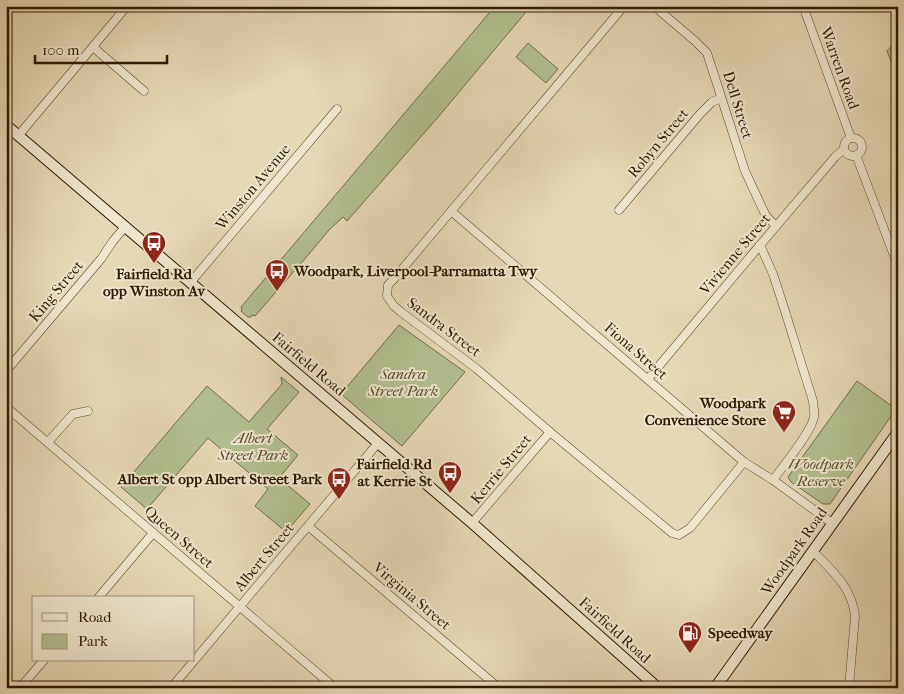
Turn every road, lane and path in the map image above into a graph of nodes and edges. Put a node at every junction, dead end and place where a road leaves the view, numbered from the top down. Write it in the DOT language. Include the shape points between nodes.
graph roads {
  1 [pos="127,6"];
  2 [pos="624,6"];
  3 [pos="654,6"];
  4 [pos="803,6"];
  5 [pos="93,47"];
  6 [pos="144,91"];
  7 [pos="722,98"];
  8 [pos="337,109"];
  9 [pos="6,126"];
  10 [pos="18,136"];
  11 [pos="850,138"];
  12 [pos="844,149"];
  13 [pos="856,155"];
  14 [pos="619,210"];
  15 [pos="451,211"];
  16 [pos="776,226"];
  17 [pos="125,227"];
  18 [pos="760,245"];
  19 [pos="894,246"];
  20 [pos="898,266"];
  21 [pos="190,283"];
  22 [pos="6,371"];
  23 [pos="648,379"];
  24 [pos="6,407"];
  25 [pos="88,410"];
  26 [pos="550,432"];
  27 [pos="898,432"];
  28 [pos="48,442"];
  29 [pos="378,443"];
  30 [pos="744,462"];
  31 [pos="773,480"];
  32 [pos="472,523"];
  33 [pos="832,523"];
  34 [pos="308,526"];
  35 [pos="153,533"];
  36 [pos="813,551"];
  37 [pos="100,596"];
  38 [pos="240,607"];
  39 [pos="195,660"];
  40 [pos="42,662"];
  41 [pos="193,662"];
  42 [pos="20,688"];
  43 [pos="171,688"];
  44 [pos="335,688"];
  45 [pos="499,688"];
  46 [pos="658,688"];
  47 [pos="715,688"];
  48 [pos="849,688"];
  1 -- 5 [label="street"];
  2 -- 15 [label="street, Sandra Street"];
  3 -- 7 [label="street, Dell Street" via="703,48"];
  4 -- 11 [label="street, Warren Road"];
  5 -- 6 [label="street"];
  5 -- 10 [label="street"];
  7 -- 14 [label="street, Robyn Street" via="712,102 700,114"];
  7 -- 16 [label="street, Dell Street" via="745,171 766,216"];
  8 -- 21 [label="street, Winston Avenue"];
  9 -- 10 [label="main road, Fairfield Road"];
  10 -- 17 [label="main road, Fairfield Road"];
  11 -- 12 [label="street"];
  11 -- 13 [label="street" via="861,143"];
  12 -- 13 [label="street"];
  12 -- 16 [label="street, Vivienne Street"];
  13 -- 19 [label="street"];
  15 -- 23 [label="street, Fiona Street"];
  15 -- 26 [label="street, Sandra Street" via="392,280 387,296 401,312 476,369"];
  16 -- 18 [label="street, Vivienne Street"];
  17 -- 21 [label="main road, Fairfield Road"];
  17 -- 22 [label="street, King Street"];
  18 -- 23 [label="street, Vivienne Street"];
  18 -- 31 [label="street" via="773,274 814,411 807,433"];
  19 -- 20 [label="street"];
  21 -- 29 [label="main road, Fairfield Road"];
  23 -- 30 [label="street, Fiona Street"];
  24 -- 28 [label="street, Queen Street"];
  25 -- 28 [label="street" via="72,414"];
  26 -- 30 [label="street, Sandra Street" via="666,529 678,535 690,528"];
  26 -- 32 [label="street, Kerrie Street"];
  27 -- 33 [label="main road, Woodpark Road"];
  28 -- 35 [label="street, Queen Street"];
  29 -- 32 [label="main road, Fairfield Road"];
  29 -- 34 [label="street, Albert Street"];
  30 -- 31 [label="street, Fiona Street"];
  31 -- 33 [label="street, Fiona Street"];
  32 -- 46 [label="main road, Fairfield Road"];
  33 -- 36 [label="main road, Woodpark Road"];
  34 -- 38 [label="street, Albert Street"];
  34 -- 45 [label="street, Virginia Street"];
  35 -- 37 [label="street"];
  35 -- 38 [label="street, Queen Street"];
  36 -- 47 [label="main road, Woodpark Road"];
  36 -- 48 [label="street" via="848,591 854,607"];
  38 -- 39 [label="street, Albert Street"];
  38 -- 44 [label="street, Queen Street"];
  40 -- 42 [label="street"];
  41 -- 43 [label="street, Albert Street"];
}
